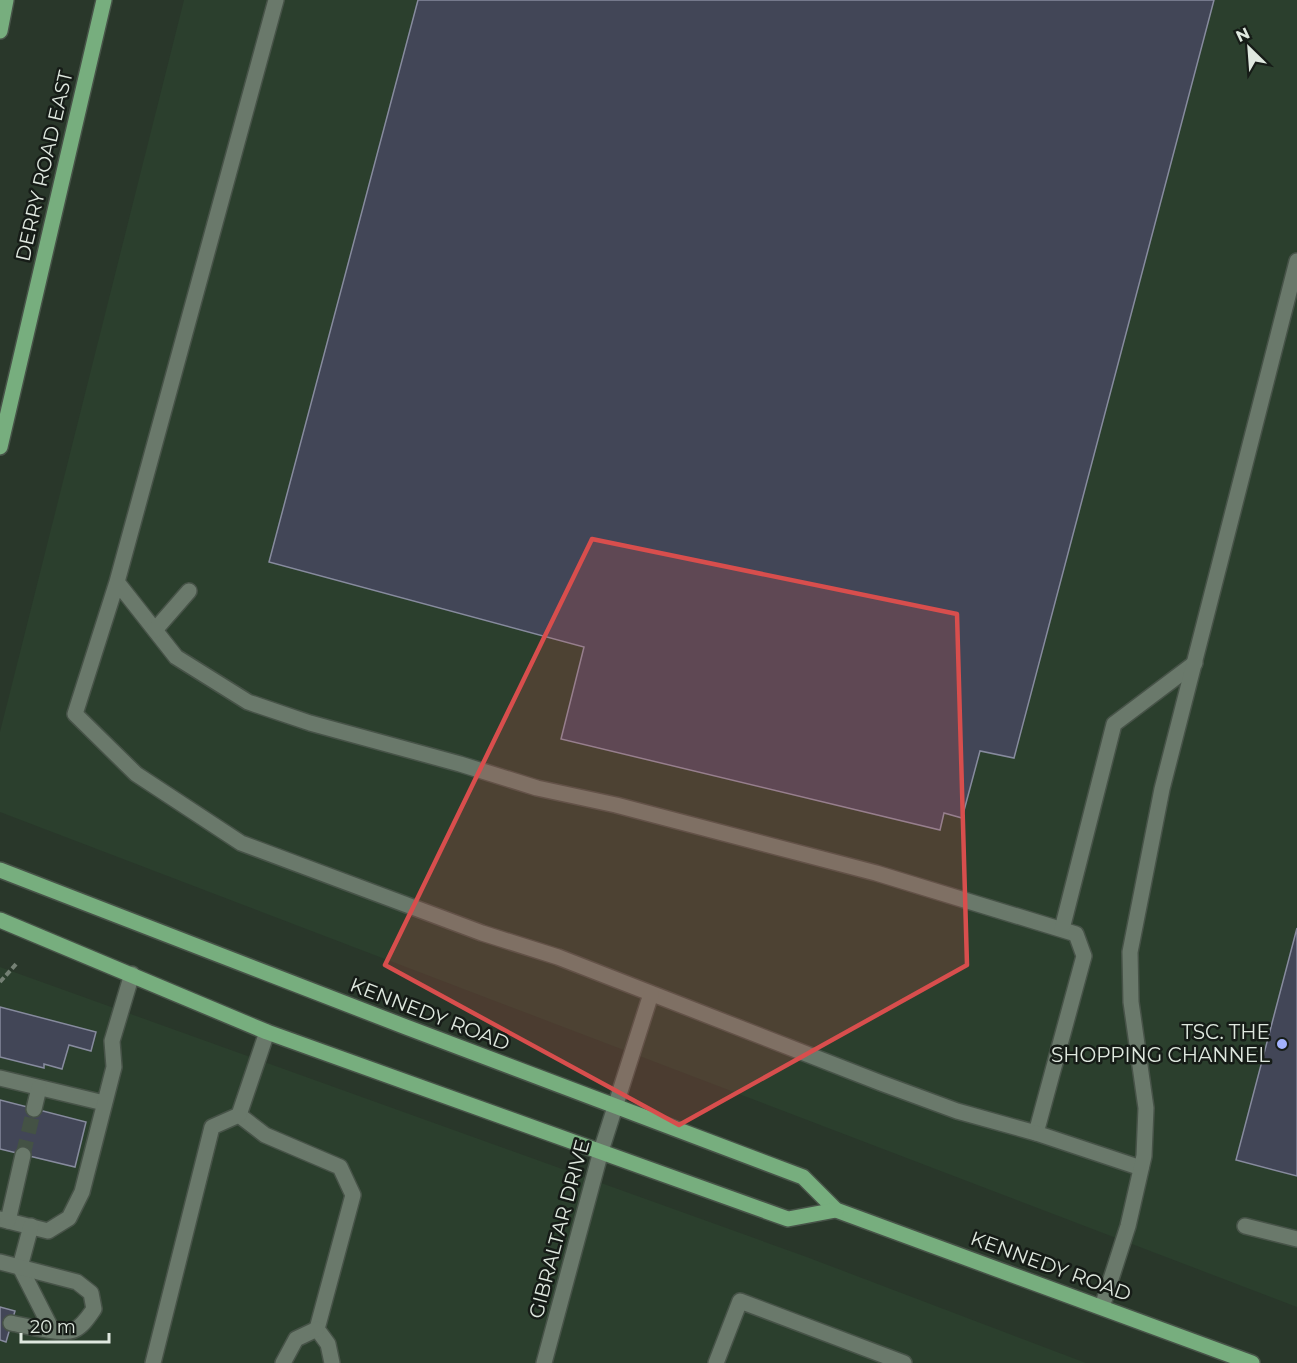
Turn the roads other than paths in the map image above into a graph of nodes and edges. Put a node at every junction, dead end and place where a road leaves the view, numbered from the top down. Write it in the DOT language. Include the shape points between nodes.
graph roads {
  1 [pos="6,0"];
  2 [pos="104,0"];
  3 [pos="276,0"];
  4 [pos="0,31"];
  5 [pos="1297,261"];
  6 [pos="0,447"];
  7 [pos="117,582"];
  8 [pos="189,591"];
  9 [pos="155,630"];
  10 [pos="1196,663"];
  11 [pos="0,870"];
  12 [pos="4,924"];
  13 [pos="1062,929"];
  14 [pos="132,975"];
  15 [pos="651,994"];
  16 [pos="267,1032"];
  17 [pos="0,1078"];
  18 [pos="39,1088"];
  19 [pos="104,1104"];
  20 [pos="615,1106"];
  21 [pos="34,1109"];
  22 [pos="239,1114"];
  23 [pos="1036,1133"];
  24 [pos="601,1151"];
  25 [pos="23,1155"];
  26 [pos="1141,1168"];
  27 [pos="836,1210"];
  28 [pos="4,1220"];
  29 [pos="31,1226"];
  30 [pos="1245,1226"];
  31 [pos="1297,1239"];
  32 [pos="0,1262"];
  33 [pos="20,1267"];
  34 [pos="1102,1307"];
  35 [pos="11,1323"];
  36 [pos="317,1329"];
  37 [pos="52,1330"];
  38 [pos="153,1363"];
  39 [pos="283,1363"];
  40 [pos="332,1363"];
  41 [pos="544,1363"];
  42 [pos="716,1363"];
  43 [pos="904,1363"];
  44 [pos="1252,1363"];
  1 -- 4 [label="main road"];
  2 -- 6 [label="main road, DERRY ROAD EAST"];
  3 -- 7 [label="street"];
  5 -- 10 [label="street"];
  7 -- 9 [label="street"];
  7 -- 15 [label="street" via="75,714 136,774 241,843"];
  8 -- 9 [label="street"];
  9 -- 13 [label="street" via="176,657 248,702 310,723 537,788 855,867"];
  10 -- 13 [label="street" via="1114,724"];
  10 -- 26 [label="street" via="1162,789 1130,951 1131,1002 1146,1108"];
  11 -- 20 [label="main road, KENNEDY ROAD"];
  12 -- 14 [label="main road"];
  13 -- 23 [label="street" via="1076,934 1084,956"];
  14 -- 16 [label="main road"];
  14 -- 19 [label="street" via="112,1041 114,1067"];
  15 -- 20 [label="street, GIBRALTAR DRIVE"];
  15 -- 23 [label="street" via="957,1111"];
  16 -- 22 [label="street"];
  16 -- 24 [label="main road"];
  17 -- 18 [label="street"];
  18 -- 19 [label="street"];
  18 -- 21 [label="street"];
  19 -- 29 [label="street" via="82,1192 69,1218 48,1231"];
  20 -- 24 [label="street, GIBRALTAR DRIVE"];
  20 -- 27 [label="main road, KENNEDY ROAD" via="802,1177"];
  22 -- 36 [label="street" via="265,1135 340,1167 352,1195"];
  22 -- 38 [label="street" via="212,1127"];
  23 -- 26 [label="street"];
  24 -- 27 [label="main road" via="788,1219"];
  24 -- 41 [label="street, GIBRALTAR DRIVE"];
  25 -- 28 [label="street"];
  26 -- 34 [label="street" via="1128,1226"];
  27 -- 34 [label="main road, KENNEDY ROAD"];
  28 -- 29 [label="street"];
  29 -- 33 [label="street"];
  30 -- 31 [label="street"];
  32 -- 33 [label="street"];
  33 -- 37 [label="street"];
  33 -- 37 [label="street" via="77,1282 91,1293 94,1309 84,1323 73,1331"];
  34 -- 44 [label="main road, KENNEDY ROAD"];
  35 -- 37 [label="street"];
  36 -- 39 [label="street" via="296,1339"];
  36 -- 40 [label="street" via="328,1344"];
  42 -- 43 [label="street" via="740,1301"];
}
